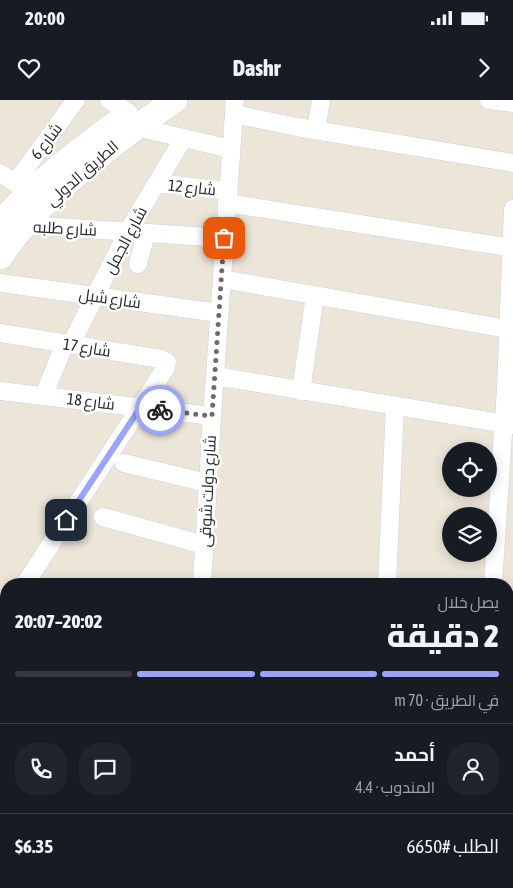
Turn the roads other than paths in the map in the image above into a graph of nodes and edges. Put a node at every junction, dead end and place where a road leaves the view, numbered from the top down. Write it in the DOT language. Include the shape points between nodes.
graph roads {
  1 [pos="76,100"];
  2 [pos="176,100"];
  3 [pos="321,100"];
  4 [pos="489,100"];
  5 [pos="513,103"];
  6 [pos="234,107"];
  7 [pos="130,110"];
  8 [pos="316,130"];
  9 [pos="183,139"];
  10 [pos="231,149"];
  11 [pos="513,163"];
  12 [pos="0,172"];
  13 [pos="156,183"];
  14 [pos="22,187"];
  15 [pos="228,197"];
  16 [pos="513,209"];
  17 [pos="0,222"];
  18 [pos="25,225"];
  19 [pos="128,231"];
  20 [pos="146,233"];
  21 [pos="224,238"];
  22 [pos="512,248"];
  23 [pos="0,257"];
  24 [pos="138,264"];
  25 [pos="222,279"];
  26 [pos="0,282"];
  27 [pos="315,295"];
  28 [pos="95,296"];
  29 [pos="219,313"];
  30 [pos="510,329"];
  31 [pos="0,333"];
  32 [pos="68,344"];
  33 [pos="214,376"];
  34 [pos="0,391"];
  35 [pos="301,391"];
  36 [pos="44,395"];
  37 [pos="395,406"];
  38 [pos="140,408"];
  39 [pos="212,416"];
  40 [pos="508,425"];
  41 [pos="124,463"];
  42 [pos="207,483"];
  43 [pos="103,517"];
  44 [pos="204,545"];
  45 [pos="28,578"];
  46 [pos="202,578"];
  47 [pos="387,578"];
  48 [pos="495,578"];
  1 -- 14 [label="street, شارع 6"];
  2 -- 7 [label="street, الطريق الدولي"];
  3 -- 8 [label="street"];
  4 -- 5 [label="street"];
  6 -- 8 [label="street"];
  6 -- 10 [label="street, شارع دولت شوقى"];
  7 -- 9 [label="street"];
  7 -- 14 [label="street, الطريق الدولي" via="64,161"];
  7 -- 18 [label="street, الطريق الدولي"];
  8 -- 11 [label="street"];
  9 -- 10 [label="street"];
  9 -- 13 [label="street, شارع الجمل"];
  10 -- 15 [label="street, شارع دولت شوقى"];
  12 -- 14 [label="street"];
  13 -- 15 [label="street, شارع 12"];
  13 -- 19 [label="street, شارع الجمل"];
  14 -- 17 [label="street, الطريق الدولي"];
  15 -- 21 [label="street, شارع دولت شوقى"];
  15 -- 22 [label="street, شارع 12"];
  16 -- 22 [label="street"];
  18 -- 19 [label="street, شارع طلبه"];
  18 -- 23 [label="street, الطريق الدولي"];
  19 -- 20 [label="street, شارع طلبه"];
  19 -- 28 [label="street, شارع الجمل"];
  20 -- 21 [label="street, شارع طلبه"];
  20 -- 24 [label="street"];
  21 -- 25 [label="street, شارع دولت شوقى"];
  22 -- 30 [label="street"];
  25 -- 27 [label="street"];
  25 -- 29 [label="street, شارع دولت شوقى"];
  26 -- 28 [label="street, شارع شبل"];
  27 -- 30 [label="street"];
  27 -- 35 [label="street"];
  28 -- 29 [label="street, شارع شبل"];
  28 -- 32 [label="street, شارع الجمل"];
  29 -- 33 [label="street, شارع دولت شوقى"];
  30 -- 40 [label="street"];
  31 -- 32 [label="street, شارع 17"];
  32 -- 36 [label="street, شارع الجمل"];
  32 -- 38 [label="street, شارع 17" via="167,362 166,369"];
  33 -- 35 [label="street"];
  33 -- 39 [label="street, شارع دولت شوقى"];
  34 -- 36 [label="street, شارع 18"];
  35 -- 37 [label="street"];
  36 -- 38 [label="street, شارع 18"];
  37 -- 40 [label="street"];
  37 -- 47 [label="street"];
  38 -- 39 [label="street, شارع 18"];
  38 -- 45 [label="street"];
  39 -- 42 [label="street, شارع دولت شوقى"];
  40 -- 48 [label="street"];
  41 -- 42 [label="street"];
  42 -- 44 [label="street, شارع دولت شوقى"];
  43 -- 44 [label="street"];
  44 -- 46 [label="street, شارع دولت شوقى"];
}
